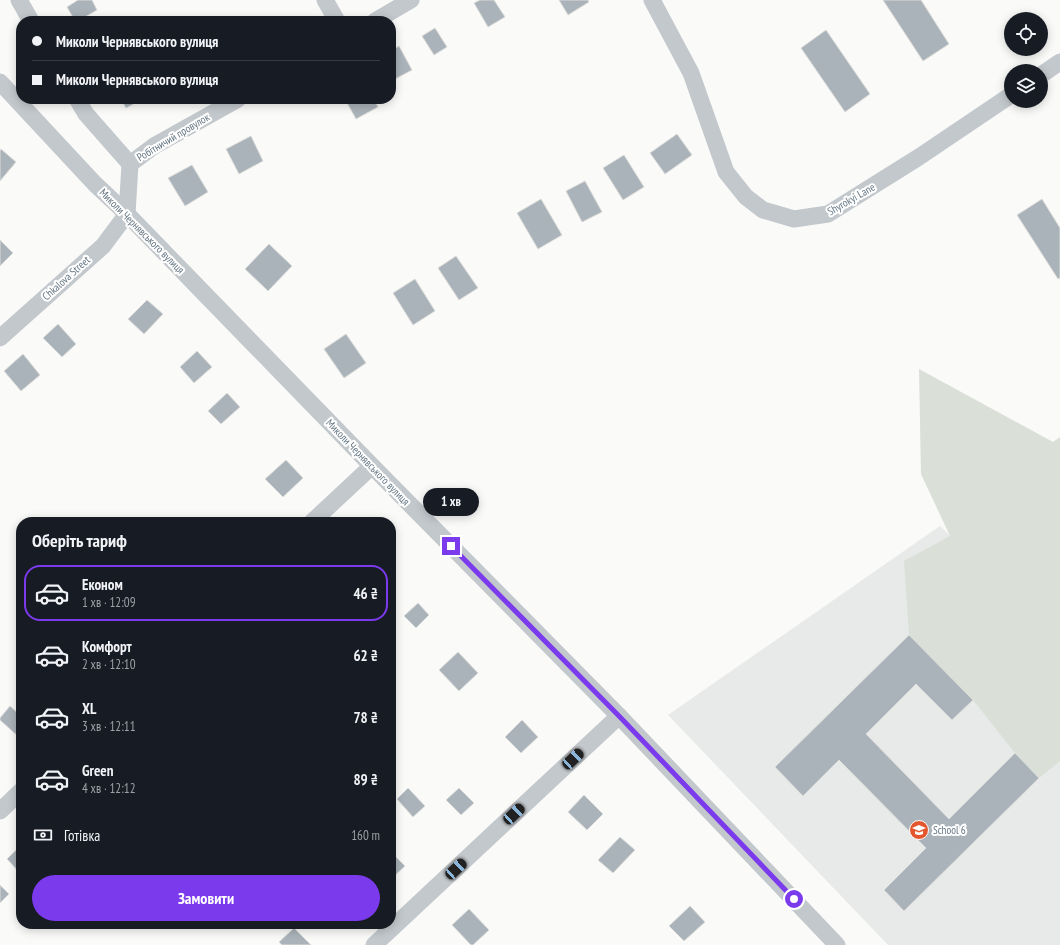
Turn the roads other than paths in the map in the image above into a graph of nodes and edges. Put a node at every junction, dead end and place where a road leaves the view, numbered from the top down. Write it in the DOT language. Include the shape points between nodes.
graph roads {
  1 [pos="19,0"];
  2 [pos="325,0"];
  3 [pos="411,0"];
  4 [pos="652,0"];
  5 [pos="28,16"];
  6 [pos="334,16"];
  7 [pos="384,16"];
  8 [pos="1060,62"];
  9 [pos="1048,70"];
  10 [pos="0,82"];
  11 [pos="16,99"];
  12 [pos="1004,101"];
  13 [pos="20,104"];
  14 [pos="80,104"];
  15 [pos="229,104"];
  16 [pos="130,164"];
  17 [pos="127,214"];
  18 [pos="0,338"];
  19 [pos="372,466"];
  20 [pos="317,517"];
  21 [pos="619,716"];
  22 [pos="16,797"];
  23 [pos="0,811"];
  24 [pos="396,924"];
  25 [pos="391,929"];
  26 [pos="374,945"];
  27 [pos="837,945"];
  1 -- 5 [label="street"];
  2 -- 6 [label="street"];
  3 -- 7 [label="street"];
  4 -- 12 [label="street, Shyrokyi Lane" via="691,73 726,172 746,196 763,210 794,219 828,214"];
  8 -- 9 [label="street"];
  10 -- 11 [label="street, Миколи Чернявського вулиця"];
  13 -- 17 [label="street, Миколи Чернявського вулиця" via="95,184"];
  14 -- 16 [label="street"];
  15 -- 16 [label="street, Робітничий провулок" via="154,146"];
  16 -- 17 [label="street"];
  17 -- 18 [label="street, Chkalova Street" via="102,246"];
  17 -- 19 [label="street, Миколи Чернявського вулиця"];
  19 -- 20 [label="street"];
  19 -- 21 [label="street, Миколи Чернявського вулиця"];
  21 -- 24 [label="street"];
  21 -- 27 [label="street, Миколи Чернявського вулиця"];
  22 -- 23 [label="street"];
  25 -- 26 [label="street"];
}
